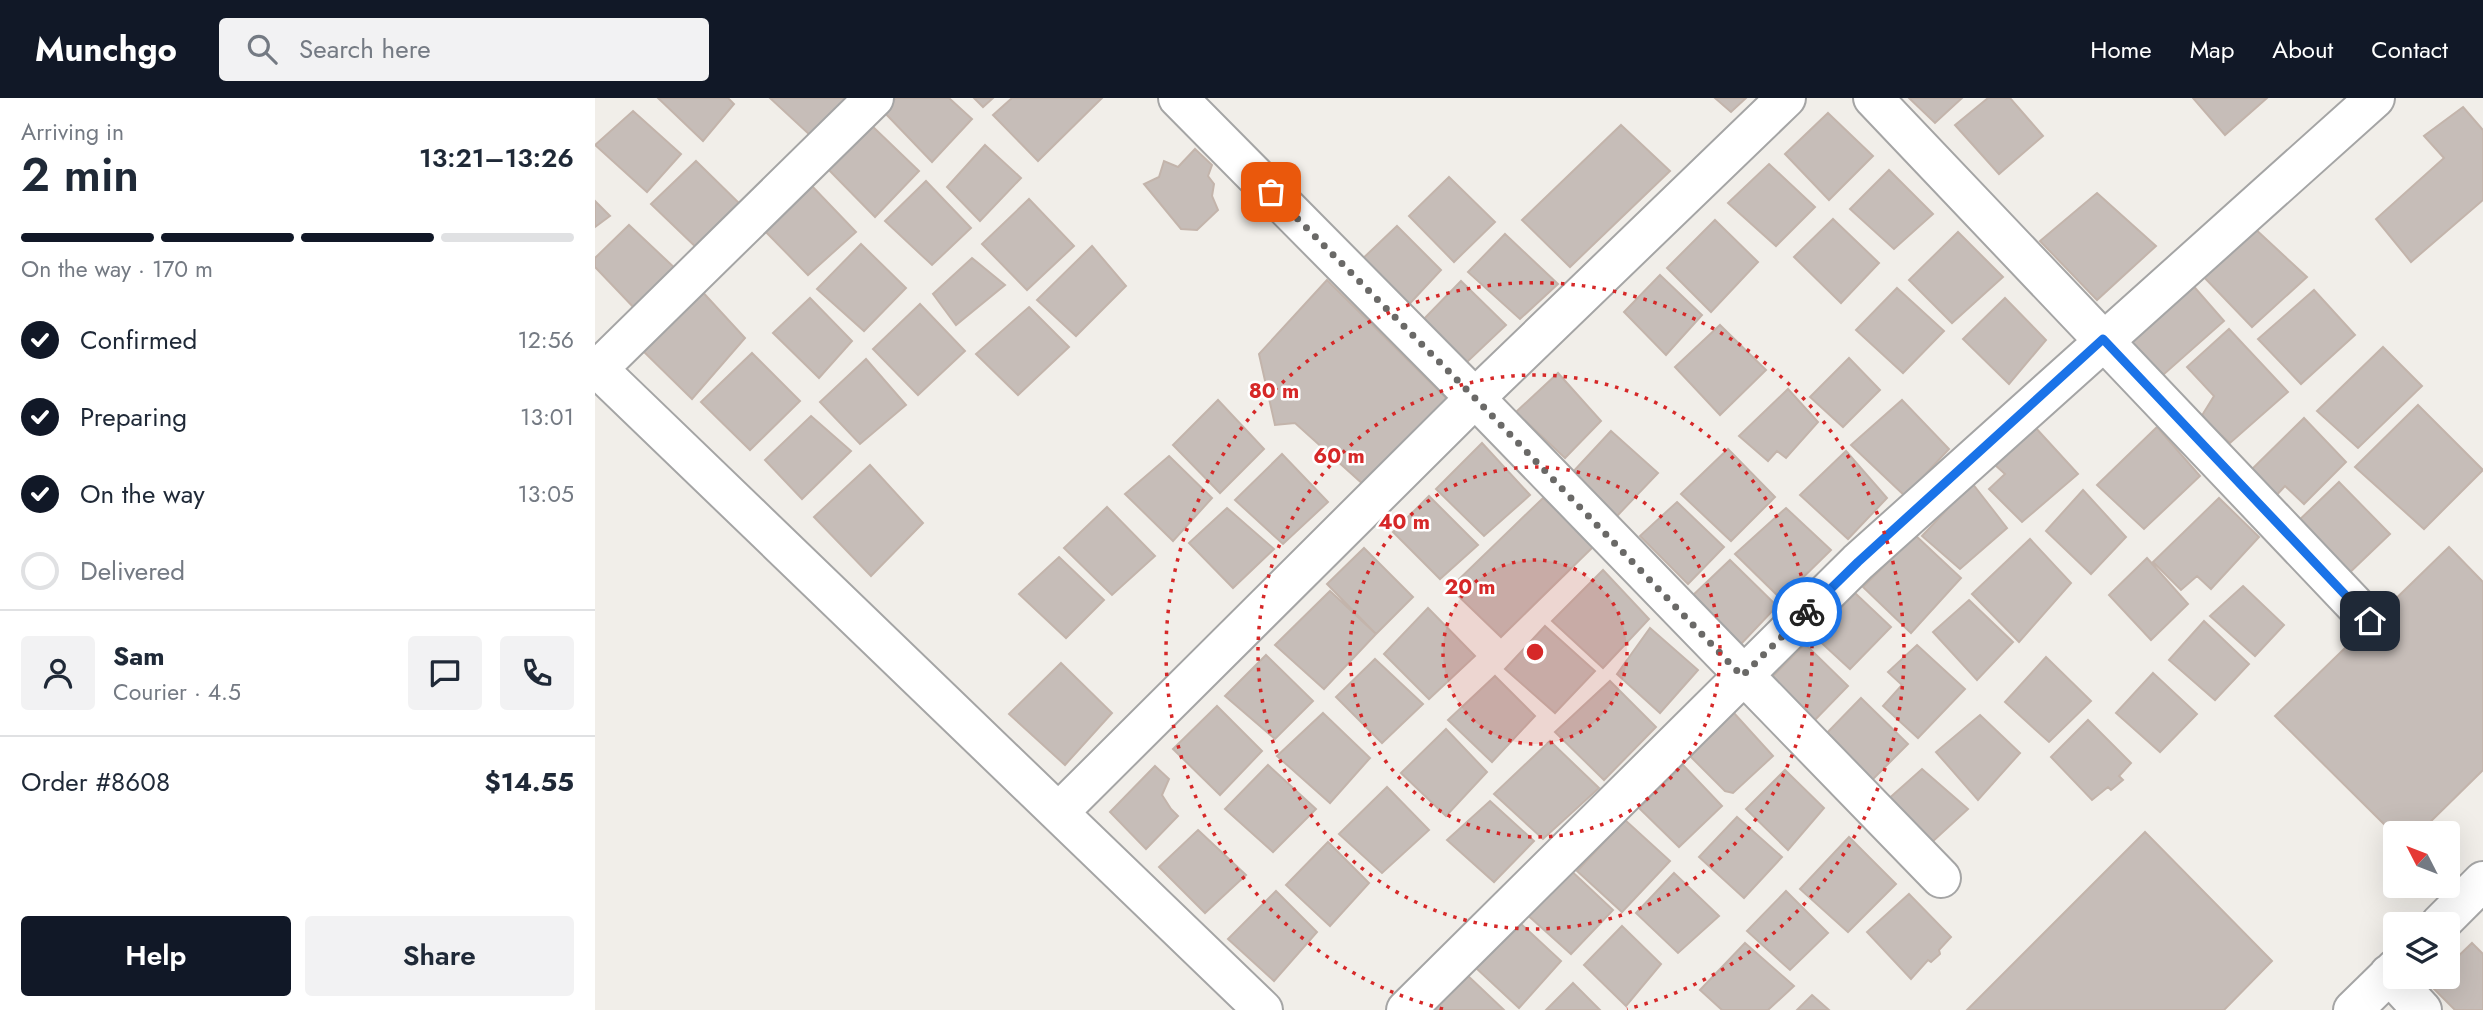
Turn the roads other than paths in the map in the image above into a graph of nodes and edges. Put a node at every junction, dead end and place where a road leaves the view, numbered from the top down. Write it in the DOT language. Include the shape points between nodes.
graph roads {
  1 [pos="874,98"];
  2 [pos="1178,98"];
  3 [pos="1786,98"];
  4 [pos="1873,98"];
  5 [pos="2375,98"];
  6 [pos="2103,339"];
  7 [pos="596,368"];
  8 [pos="1475,398"];
  9 [pos="2370,621"];
  10 [pos="1742,676"];
  11 [pos="1059,812"];
  12 [pos="1941,878"];
  13 [pos="2483,881"];
  14 [pos="2452,912"];
  15 [pos="2383,981"];
  16 [pos="2406,989"];
  17 [pos="1263,1010"];
  18 [pos="1406,1010"];
  19 [pos="2353,1010"];
  20 [pos="2422,1010"];
  1 -- 7 [label="street"];
  2 -- 8 [label="street"];
  3 -- 8 [label="street"];
  4 -- 6 [label="street"];
  5 -- 6 [label="street"];
  6 -- 9 [label="street"];
  6 -- 10 [label="street" via="1858,562"];
  7 -- 11 [label="street"];
  8 -- 10 [label="street"];
  8 -- 11 [label="street"];
  10 -- 12 [label="street"];
  10 -- 18 [label="street"];
  11 -- 17 [label="street"];
  13 -- 14 [label="street"];
  15 -- 19 [label="street"];
  16 -- 20 [label="street"];
}
